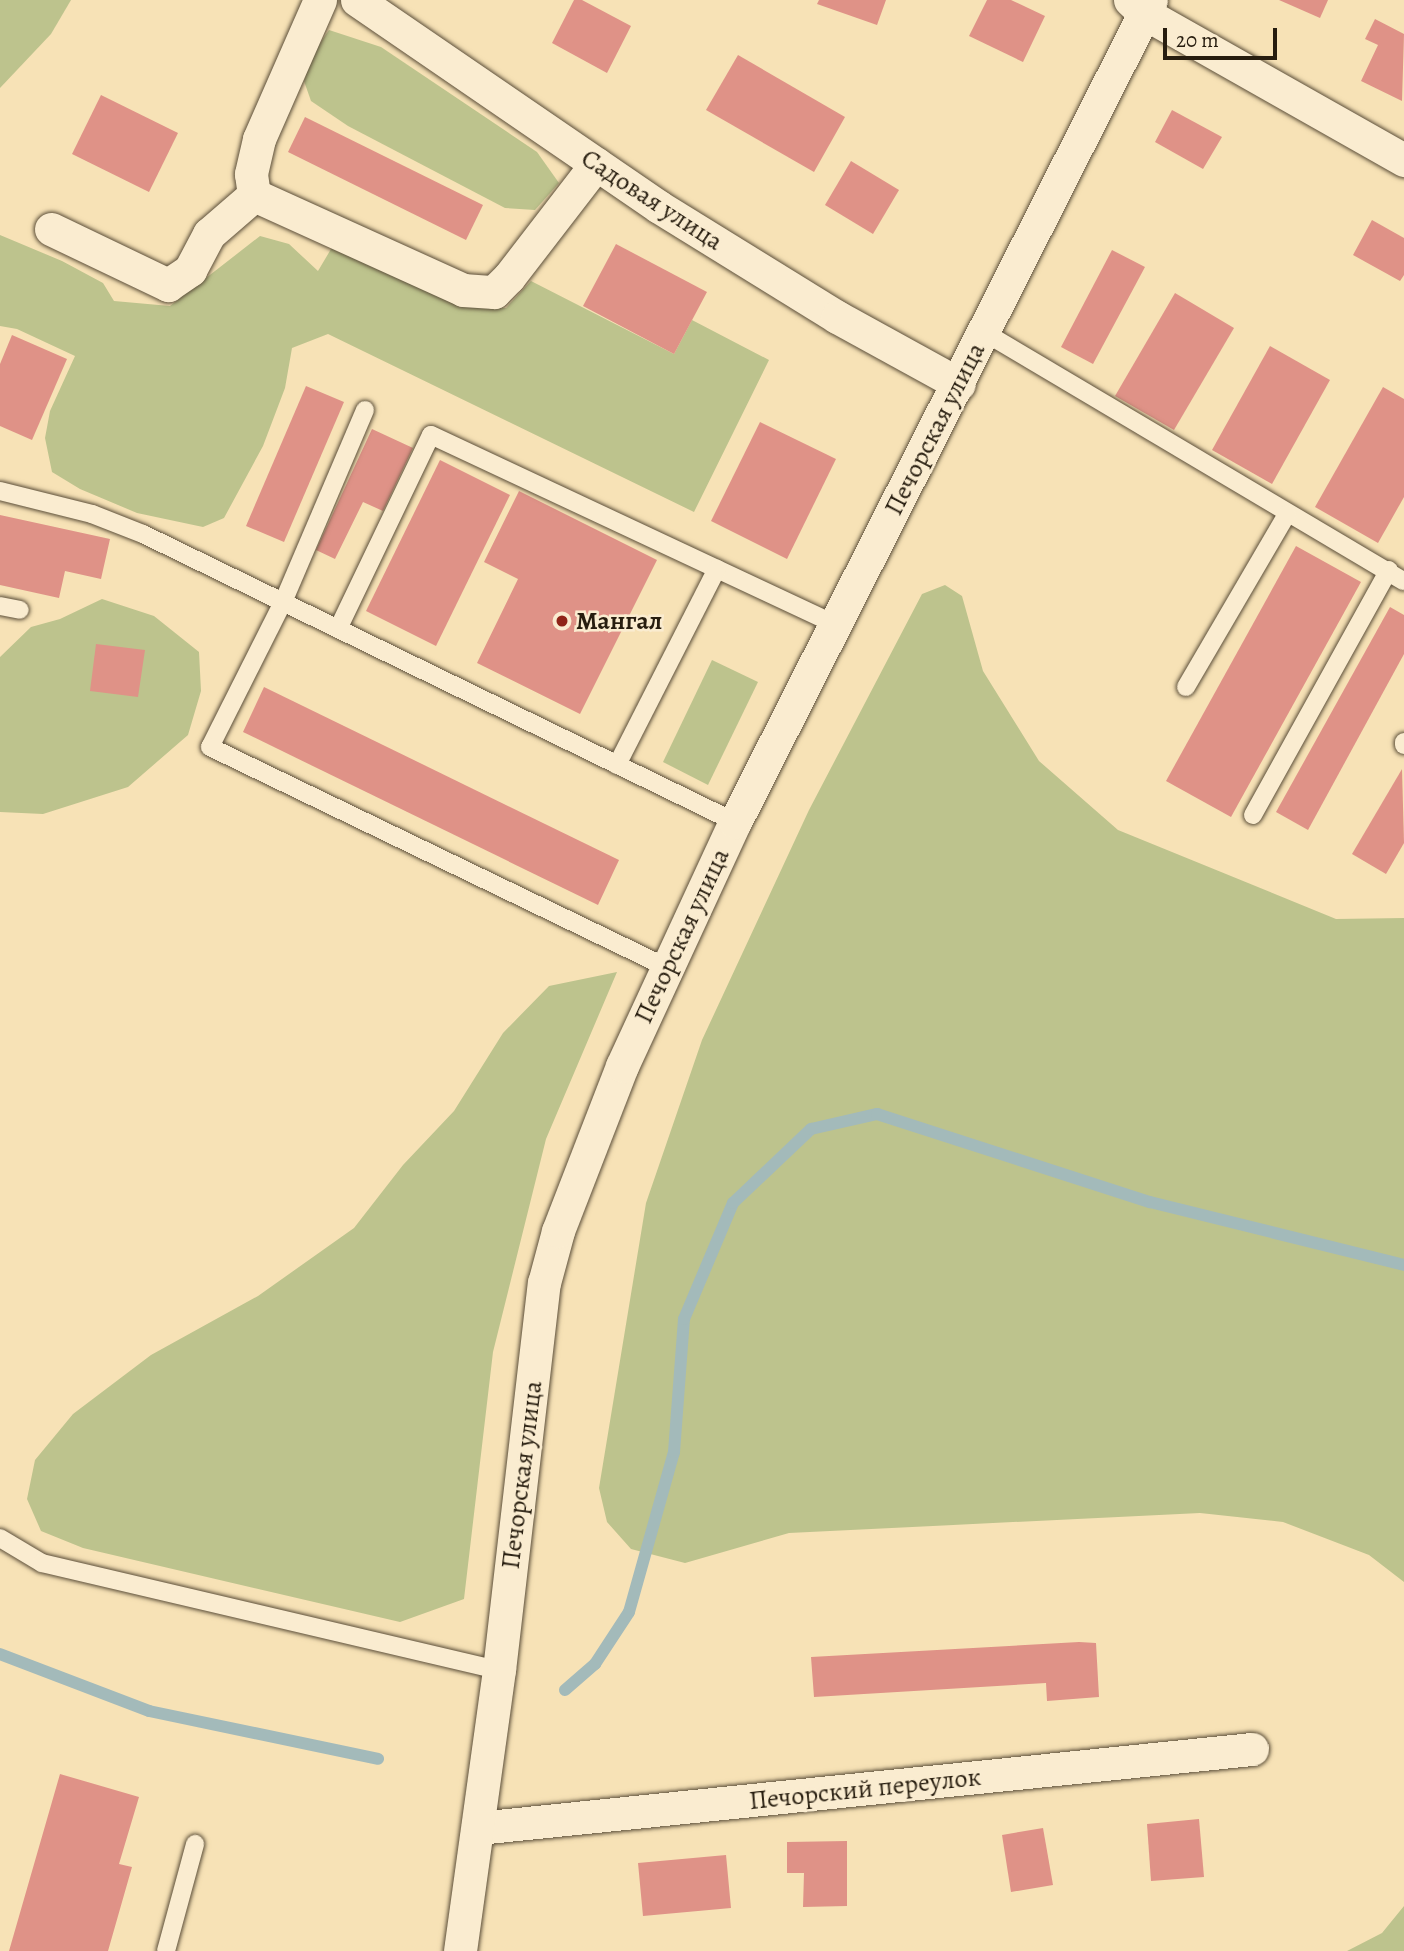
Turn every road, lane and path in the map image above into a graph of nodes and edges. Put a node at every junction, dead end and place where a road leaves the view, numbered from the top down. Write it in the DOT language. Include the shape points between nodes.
graph roads {
  1 [pos="320,0"];
  2 [pos="357,0"];
  3 [pos="1142,4"];
  4 [pos="1404,160"];
  5 [pos="596,164"];
  6 [pos="254,195"];
  7 [pos="51,229"];
  8 [pos="984,332"];
  9 [pos="959,384"];
  10 [pos="365,410"];
  11 [pos="0,491"];
  12 [pos="1287,514"];
  13 [pos="717,569"];
  14 [pos="1389,570"];
  15 [pos="1404,581"];
  16 [pos="283,602"];
  17 [pos="0,606"];
  18 [pos="20,610"];
  19 [pos="836,625"];
  20 [pos="338,629"];
  21 [pos="1186,687"];
  22 [pos="617,765"];
  23 [pos="1253,816"];
  24 [pos="735,822"];
  25 [pos="668,968"];
  26 [pos="0,1538"];
  27 [pos="499,1670"];
  28 [pos="1252,1749"];
  29 [pos="478,1828"];
  30 [pos="195,1844"];
  31 [pos="166,1951"];
  32 [pos="460,1951"];
  1 -- 6 [label="street" via="259,139 251,174"];
  2 -- 5 [label="street, Садовая улица"];
  3 -- 4 [label="street"];
  3 -- 8 [label="street, Печорская улица"];
  5 -- 6 [label="street" via="494,292 463,290"];
  5 -- 9 [label="street, Садовая улица" via="837,317"];
  6 -- 7 [label="street" via="209,234 190,270 168,285"];
  8 -- 9 [label="street, Печорская улица"];
  8 -- 12 [label="lane"];
  9 -- 19 [label="street, Печорская улица"];
  10 -- 16 [label="lane"];
  11 -- 16 [label="lane" via="92,514 143,534"];
  12 -- 14 [label="lane"];
  12 -- 21 [label="lane"];
  13 -- 19 [label="lane"];
  13 -- 20 [label="lane" via="431,435"];
  13 -- 22 [label="lane"];
  14 -- 15 [label="lane"];
  14 -- 23 [label="lane"];
  16 -- 20 [label="lane"];
  16 -- 25 [label="lane" via="210,747"];
  17 -- 18 [label="lane"];
  19 -- 24 [label="street, Печорская улица"];
  20 -- 22 [label="lane"];
  22 -- 24 [label="lane"];
  24 -- 25 [label="street, Печорская улица"];
  25 -- 27 [label="street, Печорская улица" via="584,1156 544,1283"];
  26 -- 27 [label="lane" via="42,1563"];
  27 -- 29 [label="street, Печорская улица"];
  28 -- 29 [label="street, Печорский переулок"];
  29 -- 32 [label="street, Печорская улица"];
  30 -- 31 [label="lane"];
}
